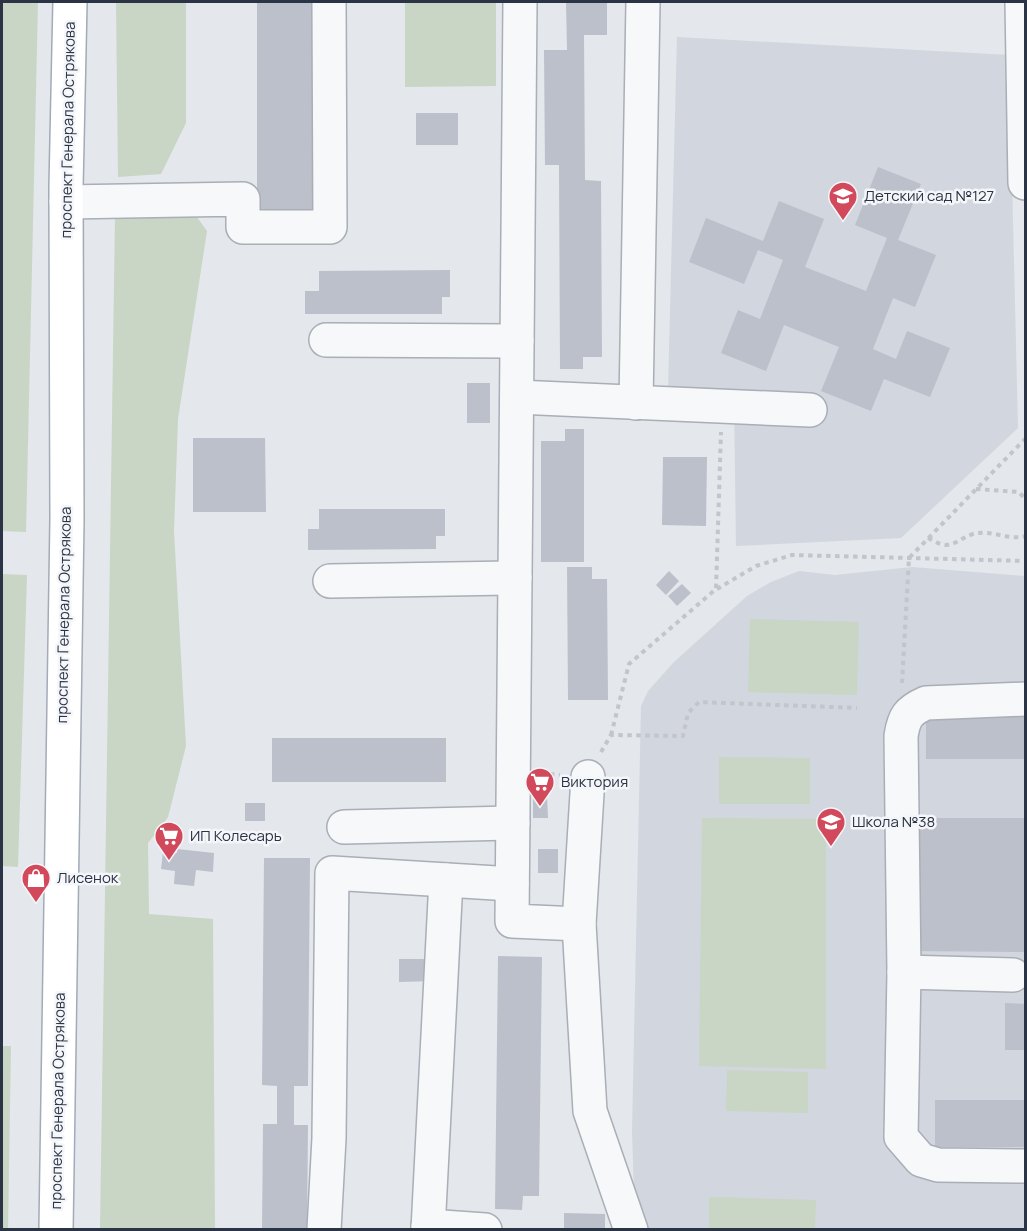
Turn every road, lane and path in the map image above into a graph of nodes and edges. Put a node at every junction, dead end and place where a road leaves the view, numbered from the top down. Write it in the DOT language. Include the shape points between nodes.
graph roads {
  1 [pos="70,2"];
  2 [pos="329,2"];
  3 [pos="520,2"];
  4 [pos="643,2"];
  5 [pos="1022,2"];
  6 [pos="1025,183"];
  7 [pos="66,201"];
  8 [pos="326,340"];
  9 [pos="517,341"];
  10 [pos="517,397"];
  11 [pos="636,403"];
  12 [pos="722,407"];
  13 [pos="810,410"];
  14 [pos="1026,438"];
  15 [pos="976,489"];
  16 [pos="1026,500"];
  17 [pos="1025,535"];
  18 [pos="928,538"];
  19 [pos="909,558"];
  20 [pos="1026,561"];
  21 [pos="515,578"];
  22 [pos="330,581"];
  23 [pos="716,589"];
  24 [pos="1026,699"];
  25 [pos="857,708"];
  26 [pos="911,709"];
  27 [pos="611,735"];
  28 [pos="513,771"];
  29 [pos="588,777"];
  30 [pos="513,824"];
  31 [pos="344,827"];
  32 [pos="446,880"];
  33 [pos="512,884"];
  34 [pos="579,924"];
  35 [pos="904,972"];
  36 [pos="1013,975"];
  37 [pos="1026,1166"];
  38 [pos="428,1228"];
  39 [pos="56,1230"];
  40 [pos="324,1230"];
  41 [pos="485,1230"];
  42 [pos="631,1230"];
  1 -- 7 [label="main road, проспект Генерала Острякова"];
  2 -- 7 [label="lane" via="330,227 243,227 243,199"];
  3 -- 9 [label="lane"];
  4 -- 11 [label="lane"];
  5 -- 6 [label="lane"];
  7 -- 39 [label="main road, проспект Генерала Острякова" via="67,519"];
  8 -- 9 [label="lane"];
  9 -- 10 [label="lane"];
  10 -- 11 [label="lane"];
  10 -- 21 [label="lane"];
  11 -- 12 [label="lane"];
  12 -- 13 [label="lane"];
  12 -- 23 [label="path"];
  14 -- 15 [label="path"];
  15 -- 16 [label="path" via="1019,492"];
  15 -- 18 [label="path"];
  17 -- 18 [label="path" via="1015,539 971,534 960,542 943,546"];
  18 -- 19 [label="path"];
  19 -- 20 [label="path"];
  19 -- 23 [label="path" via="792,555 756,566"];
  19 -- 26 [label="path" via="902,683"];
  21 -- 22 [label="lane"];
  21 -- 28 [label="lane"];
  23 -- 27 [label="path" via="629,664"];
  24 -- 26 [label="lane" via="926,703"];
  25 -- 27 [label="path" via="699,702 688,713 682,736"];
  26 -- 35 [label="lane" via="904,719 901,736"];
  27 -- 29 [label="path"];
  28 -- 29 [label="path"];
  28 -- 30 [label="lane"];
  29 -- 34 [label="lane"];
  30 -- 31 [label="lane"];
  30 -- 33 [label="lane"];
  32 -- 33 [label="lane"];
  32 -- 38 [label="lane"];
  32 -- 40 [label="lane" via="332,873"];
  33 -- 34 [label="lane" via="512,921"];
  34 -- 42 [label="lane" via="590,1111"];
  35 -- 36 [label="lane"];
  35 -- 37 [label="lane" via="900,1137 921,1160 939,1165"];
  38 -- 41 [label="lane"];
}
